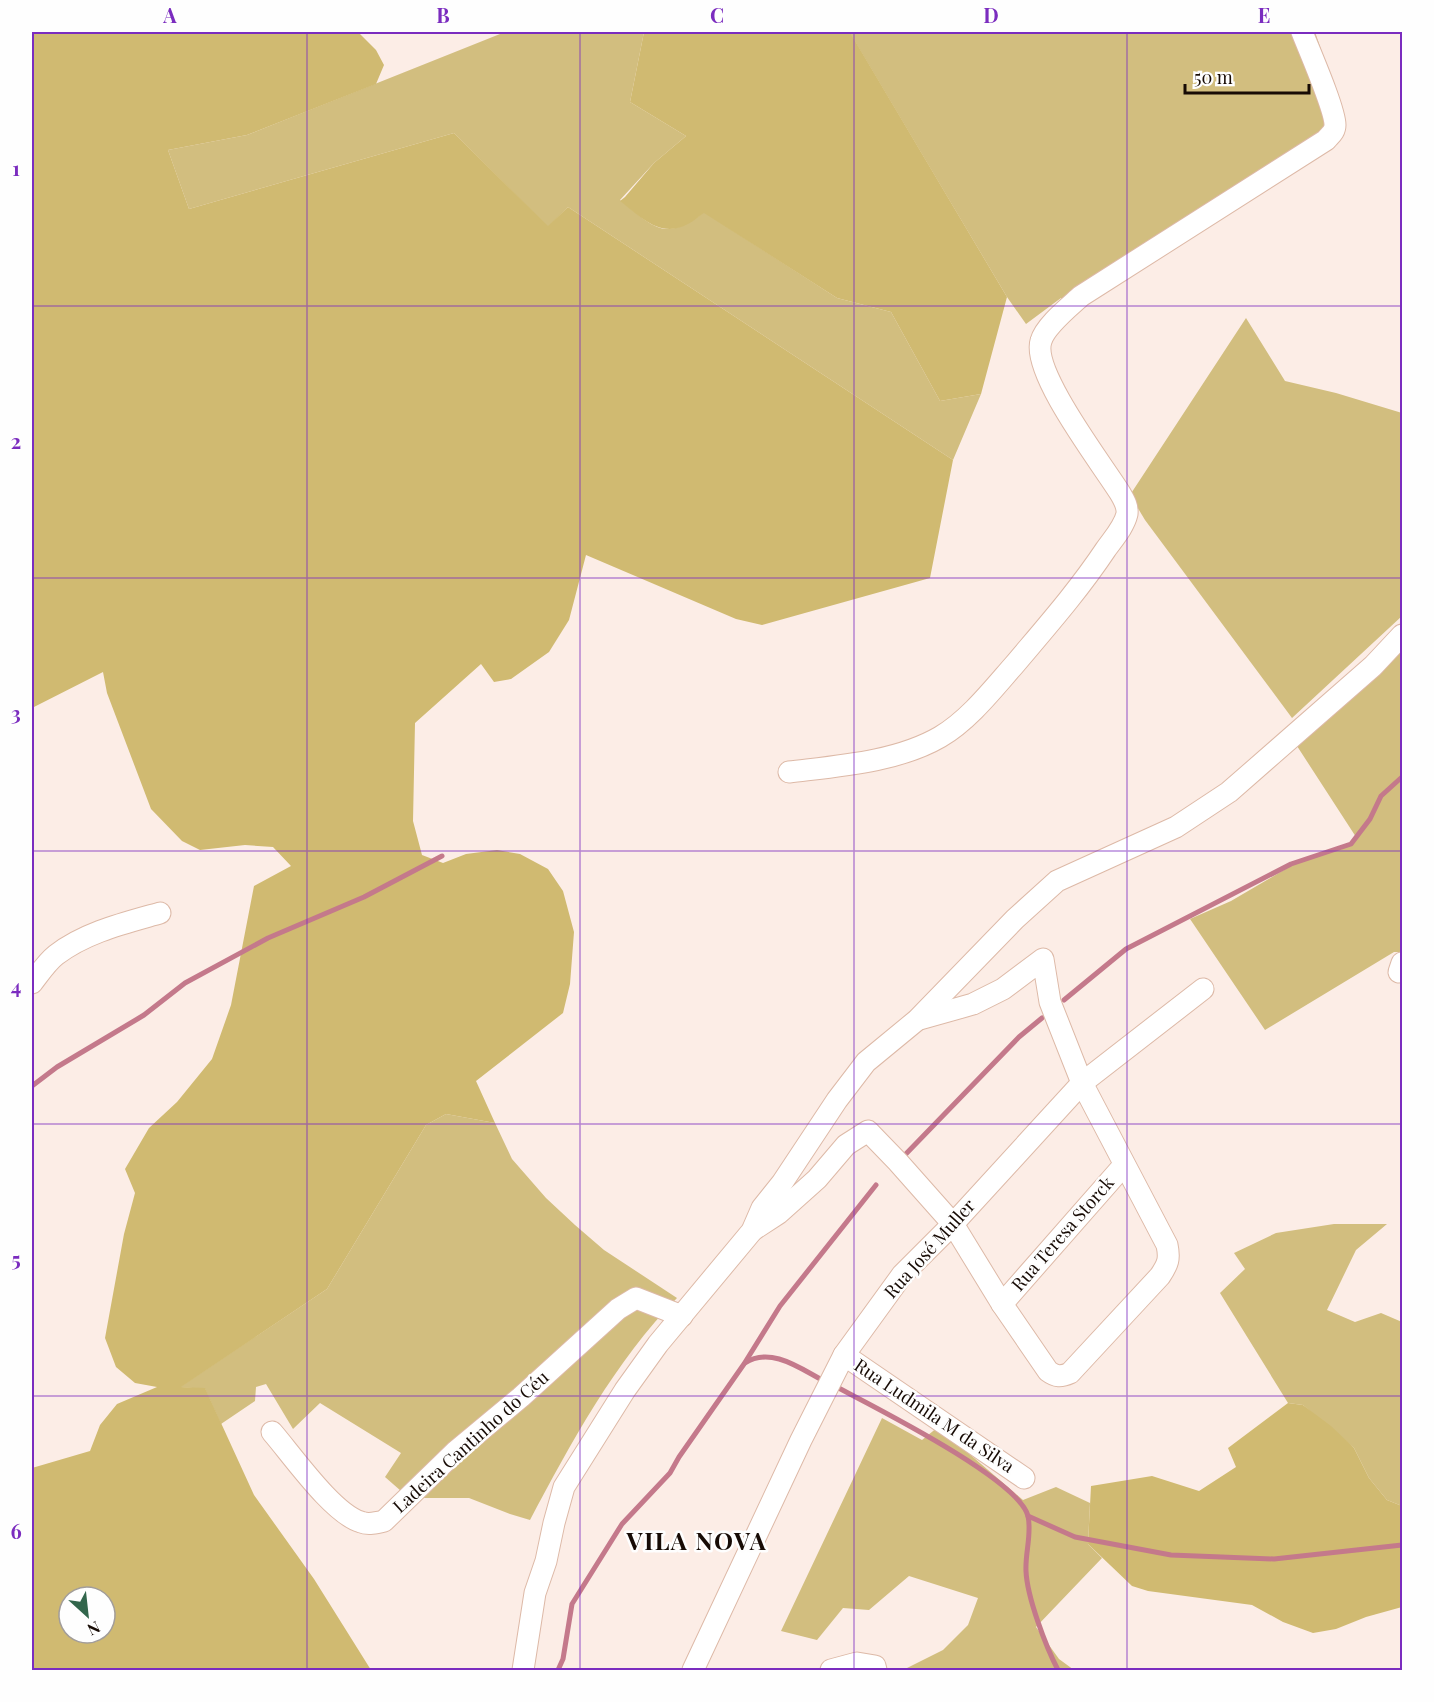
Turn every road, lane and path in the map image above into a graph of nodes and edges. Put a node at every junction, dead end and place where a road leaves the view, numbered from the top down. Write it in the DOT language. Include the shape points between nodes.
graph roads {
  1 [pos="1302,32"];
  2 [pos="1402,635"];
  3 [pos="789,772"];
  4 [pos="160,913"];
  5 [pos="32,983"];
  6 [pos="1203,989"];
  7 [pos="917,1020"];
  8 [pos="1082,1083"];
  9 [pos="1124,1165"];
  10 [pos="953,1224"];
  11 [pos="752,1231"];
  12 [pos="1002,1304"];
  13 [pos="682,1316"];
  14 [pos="844,1355"];
  15 [pos="272,1432"];
  16 [pos="1024,1478"];
  17 [pos="523,1671"];
  18 [pos="693,1671"];
  19 [pos="831,1671"];
  20 [pos="876,1671"];
  1 -- 3 [label="street" via="1331,110 1334,132 1081,296 1060,315 1041,341 1040,357 1056,396 1127,506 1121,526 1079,589 993,690 939,738 868,762"];
  2 -- 7 [label="street" via="1373,666 1229,792 1176,827 1058,881 1015,919"];
  4 -- 5 [label="street" via="84,939 56,955"];
  6 -- 8 [label="street, Rua José Muller"];
  7 -- 8 [label="street" via="973,1004 1003,989 1043,959 1050,1002"];
  7 -- 11 [label="street" via="866,1062 762,1208"];
  8 -- 9 [label="street"];
  8 -- 10 [label="street, Rua José Muller"];
  9 -- 12 [label="street, Rua Teresa Storck"];
  9 -- 12 [label="street" via="1167,1245 1170,1258 1160,1276 1062,1377 1048,1371"];
  10 -- 11 [label="street" via="868,1131 846,1144 817,1179"];
  10 -- 12 [label="street"];
  10 -- 14 [label="street, Rua José Muller" via="902,1275"];
  11 -- 13 [label="street"];
  13 -- 15 [label="street, Ladeira Cantinho do Céu" via="636,1298 618,1309 456,1451 384,1521 359,1522 334,1505"];
  13 -- 17 [label="street" via="625,1390 564,1487 535,1593"];
  14 -- 16 [label="street, Rua Ludmila M da Silva"];
  14 -- 18 [label="street, Rua José Muller"];
  19 -- 20 [label="street" via="857,1663 875,1666"];
}
